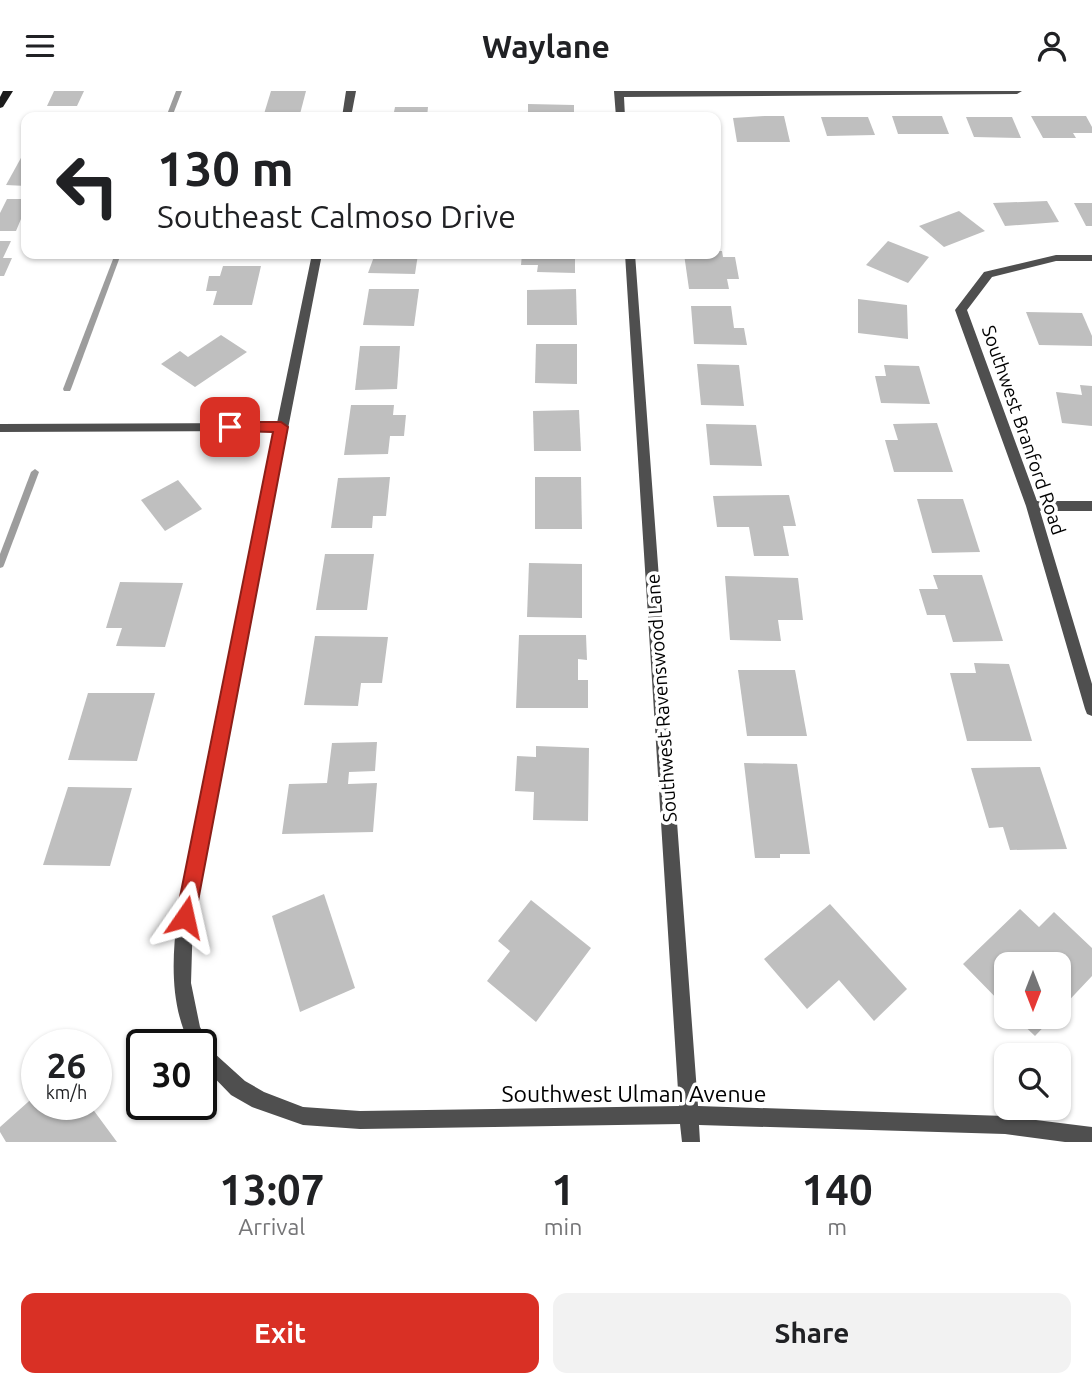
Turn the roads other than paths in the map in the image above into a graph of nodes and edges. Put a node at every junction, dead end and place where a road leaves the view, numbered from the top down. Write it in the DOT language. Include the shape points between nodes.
graph roads {
  1 [pos="8,91"];
  2 [pos="351,91"];
  3 [pos="1017,91"];
  4 [pos="619,92"];
  5 [pos="0,105"];
  6 [pos="346,112"];
  7 [pos="621,112"];
  8 [pos="1092,258"];
  9 [pos="316,259"];
  10 [pos="630,259"];
  11 [pos="281,427"];
  12 [pos="0,428"];
  13 [pos="1032,506"];
  14 [pos="1092,506"];
  15 [pos="1092,709"];
  16 [pos="192,1029"];
  17 [pos="217,1067"];
  18 [pos="689,1115"];
  19 [pos="1092,1136"];
  20 [pos="691,1142"];
  1 -- 5 [label="main road"];
  2 -- 6 [label="street"];
  3 -- 4 [label="street"];
  4 -- 7 [label="street"];
  8 -- 13 [label="street, Southwest Branford Road" via="1056,258 988,274 961,310"];
  9 -- 11 [label="street"];
  10 -- 18 [label="street, Southwest Ravenswood Lane"];
  11 -- 12 [label="street"];
  11 -- 16 [label="street" via="185,917 182,984"];
  13 -- 14 [label="street"];
  13 -- 15 [label="street, Southwest Branford Road"];
  17 -- 18 [label="street, Southwest Ulman Avenue" via="259,1100 303,1116 360,1120"];
  18 -- 19 [label="street, Southwest Ulman Avenue" via="1005,1125"];
  18 -- 20 [label="street, Southwest Ravenswood Lane"];
}
